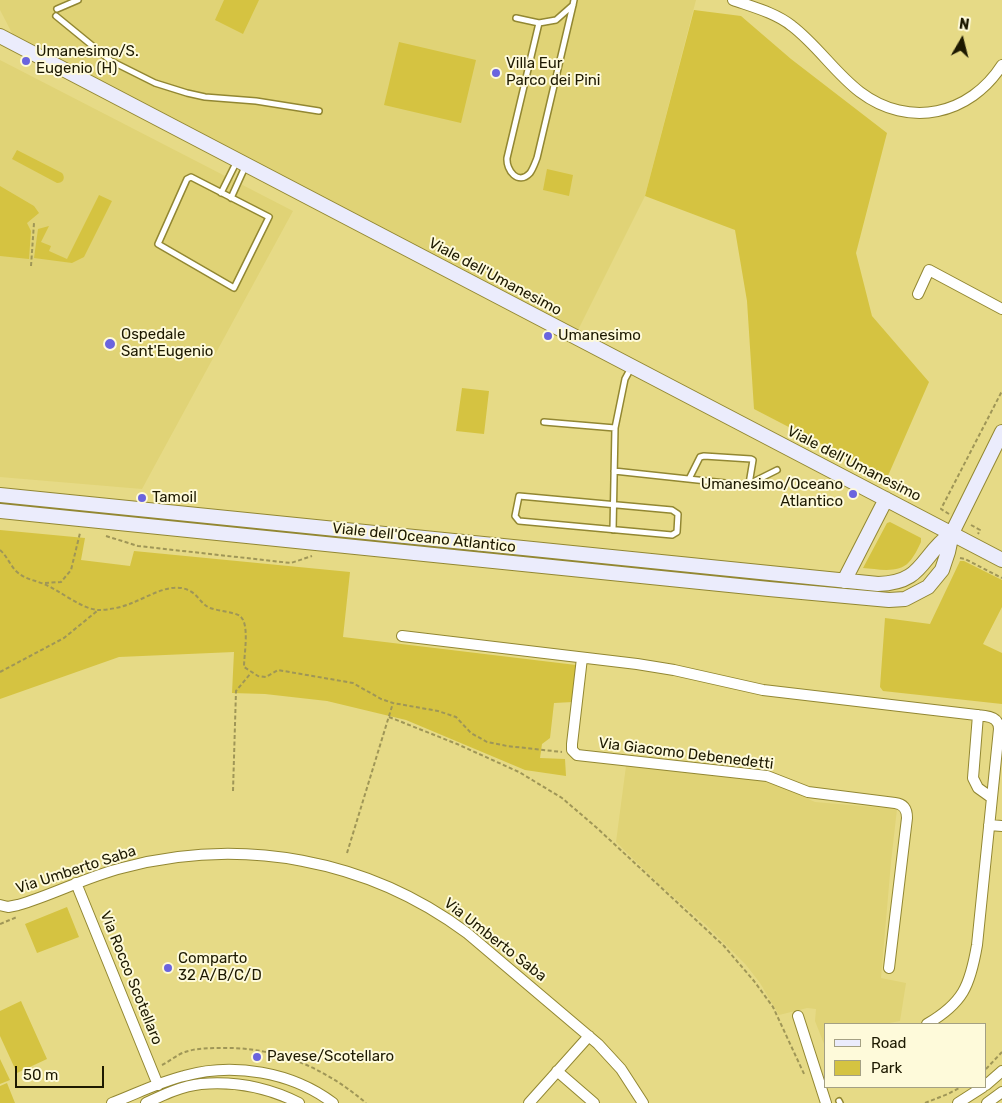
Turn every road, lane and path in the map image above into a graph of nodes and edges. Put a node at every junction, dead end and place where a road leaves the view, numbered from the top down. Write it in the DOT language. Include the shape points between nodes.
graph roads {
  1 [pos="78,0"];
  2 [pos="733,0"];
  3 [pos="573,3"];
  4 [pos="58,9"];
  5 [pos="56,16"];
  6 [pos="516,18"];
  7 [pos="539,24"];
  8 [pos="0,32"];
  9 [pos="0,36"];
  10 [pos="14,43"];
  11 [pos="0,46"];
  12 [pos="1002,65"];
  13 [pos="319,111"];
  14 [pos="242,163"];
  15 [pos="221,193"];
  16 [pos="231,198"];
  17 [pos="34,223"];
  18 [pos="31,266"];
  19 [pos="918,294"];
  20 [pos="1002,309"];
  21 [pos="632,366"];
  22 [pos="1002,391"];
  23 [pos="544,422"];
  24 [pos="615,428"];
  25 [pos="1002,432"];
  26 [pos="777,470"];
  27 [pos="614,471"];
  28 [pos="688,479"];
  29 [pos="749,484"];
  30 [pos="0,495"];
  31 [pos="886,499"];
  32 [pos="613,505"];
  33 [pos="943,510"];
  34 [pos="0,511"];
  35 [pos="82,519"];
  36 [pos="977,528"];
  37 [pos="612,530"];
  38 [pos="980,532"];
  39 [pos="952,533"];
  40 [pos="0,550"];
  41 [pos="960,558"];
  42 [pos="1002,560"];
  43 [pos="1002,578"];
  44 [pos="844,581"];
  45 [pos="42,583"];
  46 [pos="98,610"];
  47 [pos="402,636"];
  48 [pos="582,658"];
  49 [pos="0,672"];
  50 [pos="251,673"];
  51 [pos="393,703"];
  52 [pos="978,715"];
  53 [pos="389,717"];
  54 [pos="575,753"];
  55 [pos="233,791"];
  56 [pos="992,798"];
  57 [pos="989,825"];
  58 [pos="1002,826"];
  59 [pos="347,853"];
  60 [pos="76,883"];
  61 [pos="0,905"];
  62 [pos="889,968"];
  63 [pos="798,1016"];
  64 [pos="928,1023"];
  65 [pos="588,1036"];
  66 [pos="1002,1052"];
  67 [pos="987,1068"];
  68 [pos="1002,1071"];
  69 [pos="557,1072"];
  70 [pos="808,1083"];
  71 [pos="987,1084"];
  72 [pos="158,1085"];
  73 [pos="959,1088"];
  74 [pos="983,1088"];
  75 [pos="1002,1092"];
  76 [pos="973,1099"];
  77 [pos="112,1103"];
  78 [pos="146,1103"];
  79 [pos="299,1103"];
  80 [pos="333,1103"];
  81 [pos="529,1103"];
  82 [pos="594,1103"];
  83 [pos="643,1103"];
  84 [pos="826,1103"];
  85 [pos="925,1103"];
  86 [pos="958,1103"];
  87 [pos="987,1103"];
  1 -- 4 [label="lane"];
  2 -- 12 [label="street" via="790,24 861,92 898,110 928,113 958,104 979,93"];
  3 -- 7 [label="lane" via="556,20"];
  3 -- 7 [label="lane" via="537,158 528,174 516,177 508,169 507,158"];
  5 -- 13 [label="lane" via="111,61 160,85 205,97 256,100"];
  6 -- 7 [label="lane"];
  8 -- 10 [label="main road"];
  9 -- 10 [label="main road, Viale dell'Umanesimo"];
  10 -- 11 [label="street"];
  10 -- 14 [label="main road, Viale dell'Umanesimo"];
  14 -- 15 [label="lane"];
  14 -- 16 [label="lane"];
  14 -- 21 [label="main road, Viale dell'Umanesimo"];
  15 -- 16 [label="lane"];
  15 -- 16 [label="lane" via="191,177 187,179 158,244 234,288 269,217"];
  17 -- 18 [label="path"];
  19 -- 20 [label="street" via="929,270"];
  21 -- 24 [label="lane" via="625,379"];
  21 -- 31 [label="main road, Viale dell'Umanesimo"];
  22 -- 33 [label="path"];
  23 -- 24 [label="lane"];
  24 -- 27 [label="lane"];
  25 -- 39 [label="main road"];
  26 -- 29 [label="lane"];
  27 -- 28 [label="lane"];
  27 -- 32 [label="lane"];
  28 -- 29 [label="lane"];
  28 -- 29 [label="lane" via="700,457 750,459 753,463"];
  30 -- 44 [label="main road, Viale dell'Oceano Atlantico"];
  31 -- 39 [label="main road, Viale dell'Umanesimo"];
  31 -- 44 [label="main road"];
  32 -- 37 [label="lane"];
  32 -- 37 [label="lane" via="672,510 678,514 677,532 672,536"];
  32 -- 37 [label="lane" via="518,496 515,516 519,521"];
  34 -- 35 [label="main road, Viale dell'Oceano Atlantico"];
  35 -- 39 [label="main road, Viale dell'Oceano Atlantico" via="889,600 905,599 930,585 940,574"];
  35 -- 45 [label="path" via="71,570 61,582"];
  36 -- 38 [label="path"];
  39 -- 42 [label="main road, Viale dell'Umanesimo"];
  39 -- 44 [label="main road, Viale dell'Oceano Atlantico" via="936,546 916,572 902,581 878,584"];
  40 -- 45 [label="path" via="15,571"];
  41 -- 43 [label="path"];
  45 -- 46 [label="path"];
  46 -- 49 [label="path" via="64,638"];
  46 -- 50 [label="path" via="130,604 176,587 191,591 203,605 240,617 246,627 244,668"];
  47 -- 48 [label="street"];
  48 -- 52 [label="street" via="666,668 764,690"];
  48 -- 54 [label="street" via="572,744"];
  50 -- 51 [label="path" via="266,677 278,670 353,683"];
  50 -- 55 [label="path" via="236,692"];
  51 -- 53 [label="path"];
  51 -- 54 [label="path" via="456,717 487,742"];
  52 -- 56 [label="street" via="973,778 978,788"];
  52 -- 56 [label="street" via="994,718 999,726"];
  53 -- 59 [label="path"];
  53 -- 70 [label="path" via="519,772 562,798 597,828 711,933 754,981 774,1007"];
  54 -- 62 [label="street, Via Giacomo Debenedetti" via="767,776 808,792 902,805 907,818"];
  56 -- 57 [label="street"];
  57 -- 58 [label="street"];
  57 -- 64 [label="street" via="971,974 956,1003"];
  60 -- 61 [label="street, Via Umberto Saba" via="22,904"];
  60 -- 65 [label="street, Via Umberto Saba" via="170,857 232,853 304,860 365,877 450,921"];
  60 -- 72 [label="street, Via Rocco Scotellaro"];
  63 -- 84 [label="street"];
  65 -- 69 [label="street"];
  65 -- 83 [label="street, Via Umberto Saba" via="621,1069"];
  66 -- 67 [label="path"];
  68 -- 71 [label="street"];
  69 -- 81 [label="street"];
  69 -- 82 [label="street"];
  72 -- 77 [label="street"];
  72 -- 80 [label="street" via="198,1072 249,1071 292,1082"];
  73 -- 85 [label="path"];
  74 -- 76 [label="street"];
  75 -- 87 [label="street"];
  76 -- 86 [label="street"];
  78 -- 79 [label="street" via="175,1091 206,1084 269,1090"];
}
